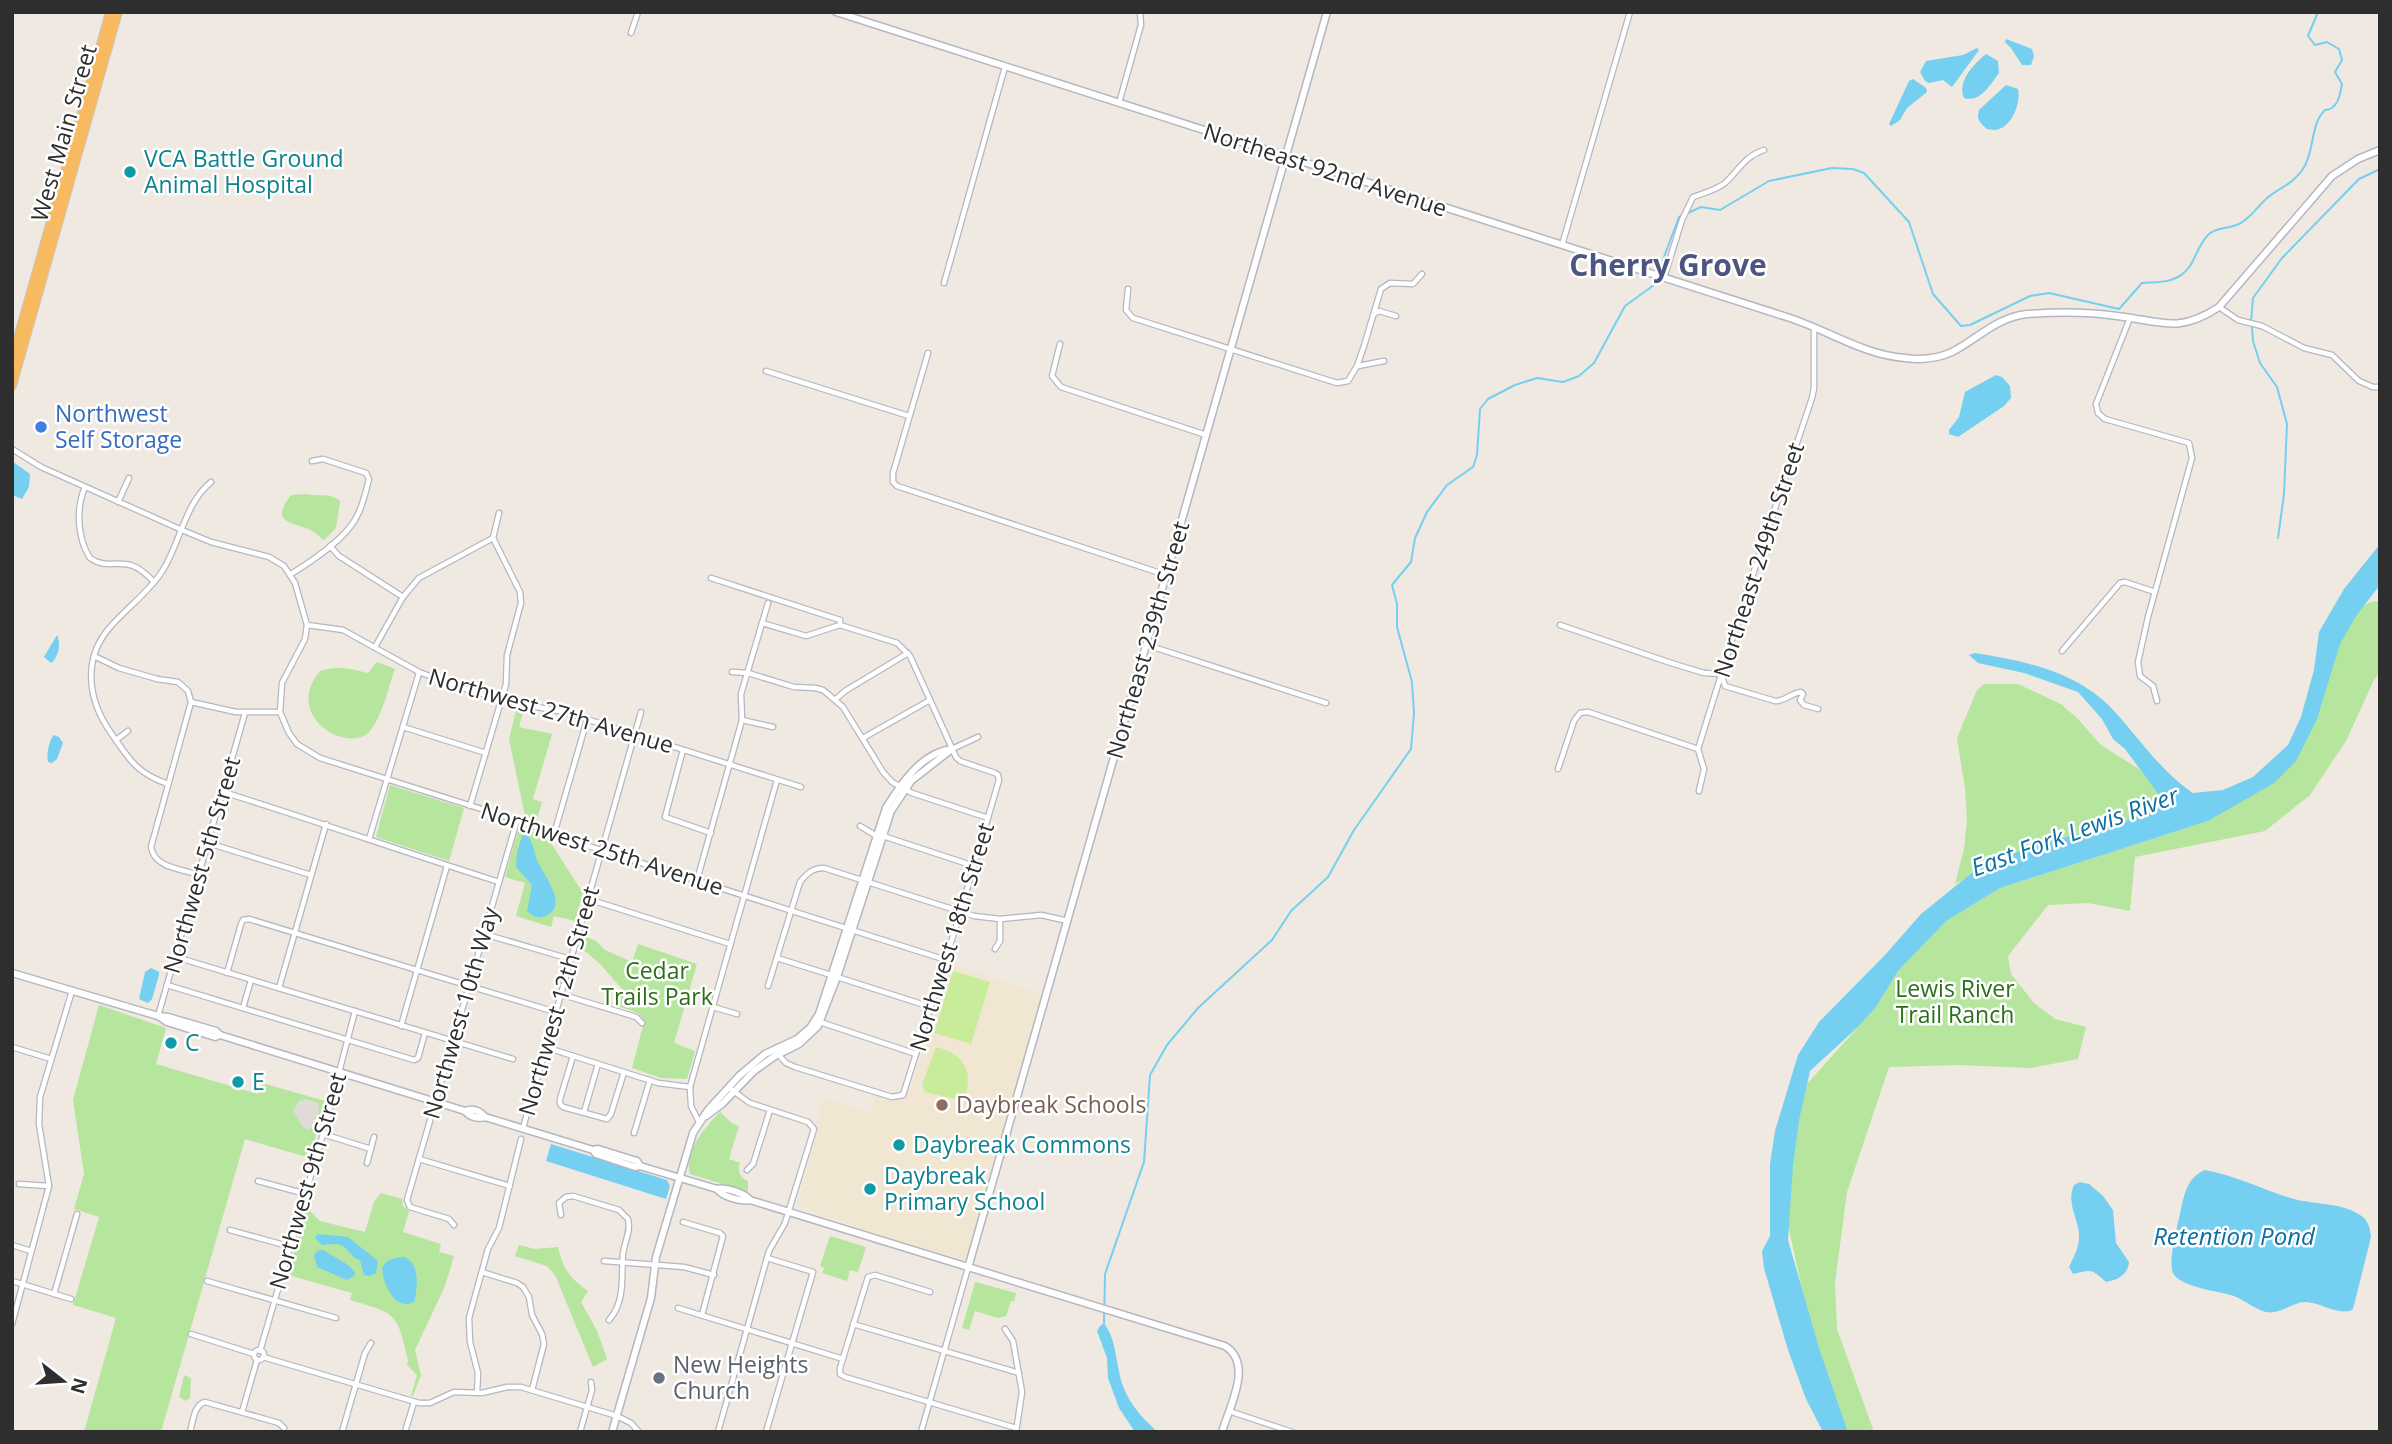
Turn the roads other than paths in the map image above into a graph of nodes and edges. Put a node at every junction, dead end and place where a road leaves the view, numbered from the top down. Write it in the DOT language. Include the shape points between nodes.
graph roads {
  1 [pos="110,12"];
  2 [pos="118,12"];
  3 [pos="638,12"];
  4 [pos="835,12"];
  5 [pos="1140,12"];
  6 [pos="1327,12"];
  7 [pos="1630,12"];
  8 [pos="631,33"];
  9 [pos="1005,67"];
  10 [pos="1119,103"];
  11 [pos="1764,150"];
  12 [pos="2380,150"];
  13 [pos="1285,157"];
  14 [pos="1562,246"];
  15 [pos="1422,274"];
  16 [pos="1664,279"];
  17 [pos="944,283"];
  18 [pos="1128,289"];
  19 [pos="2219,307"];
  20 [pos="1374,314"];
  21 [pos="1396,316"];
  22 [pos="2130,318"];
  23 [pos="1814,327"];
  24 [pos="1060,344"];
  25 [pos="1230,348"];
  26 [pos="928,353"];
  27 [pos="12,359"];
  28 [pos="1384,361"];
  29 [pos="1357,366"];
  30 [pos="766,371"];
  31 [pos="12,386"];
  32 [pos="2380,387"];
  33 [pos="909,416"];
  34 [pos="1206,435"];
  35 [pos="12,449"];
  36 [pos="312,461"];
  37 [pos="129,478"];
  38 [pos="211,482"];
  39 [pos="85,487"];
  40 [pos="118,502"];
  41 [pos="499,513"];
  42 [pos="182,530"];
  43 [pos="494,538"];
  44 [pos="330,546"];
  45 [pos="291,574"];
  46 [pos="1167,575"];
  47 [pos="711,578"];
  48 [pos="155,582"];
  49 [pos="2155,592"];
  50 [pos="403,597"];
  51 [pos="768,603"];
  52 [pos="762,623"];
  53 [pos="307,625"];
  54 [pos="840,625"];
  55 [pos="1560,625"];
  56 [pos="1147,645"];
  57 [pos="376,647"];
  58 [pos="2062,650"];
  59 [pos="908,653"];
  60 [pos="94,656"];
  61 [pos="419,672"];
  62 [pos="732,672"];
  63 [pos="748,673"];
  64 [pos="1721,674"];
  65 [pos="502,699"];
  66 [pos="836,699"];
  67 [pos="930,700"];
  68 [pos="2157,701"];
  69 [pos="191,702"];
  70 [pos="1326,702"];
  71 [pos="1818,709"];
  72 [pos="280,712"];
  73 [pos="642,712"];
  74 [pos="245,713"];
  75 [pos="587,720"];
  76 [pos="742,720"];
  77 [pos="403,727"];
  78 [pos="773,727"];
  79 [pos="128,731"];
  80 [pos="635,735"];
  81 [pos="978,737"];
  82 [pos="863,738"];
  83 [pos="116,740"];
  84 [pos="952,749"];
  85 [pos="1698,749"];
  86 [pos="683,750"];
  87 [pos="486,753"];
  88 [pos="730,765"];
  89 [pos="1558,769"];
  90 [pos="387,779"];
  91 [pos="777,780"];
  92 [pos="169,784"];
  93 [pos="801,787"];
  94 [pos="902,788"];
  95 [pos="1699,791"];
  96 [pos="223,792"];
  97 [pos="470,806"];
  98 [pos="988,818"];
  99 [pos="517,820"];
  100 [pos="326,824"];
  101 [pos="860,826"];
  102 [pos="711,833"];
  103 [pos="554,834"];
  104 [pos="879,835"];
  105 [pos="369,839"];
  106 [pos="208,843"];
  107 [pos="602,850"];
  108 [pos="447,866"];
  109 [pos="974,866"];
  110 [pos="199,874"];
  111 [pos="311,875"];
  112 [pos="697,880"];
  113 [pos="864,881"];
  114 [pos="499,882"];
  115 [pos="745,895"];
  116 [pos="588,899"];
  117 [pos="792,910"];
  118 [pos="960,913"];
  119 [pos="1000,919"];
  120 [pos="1068,921"];
  121 [pos="849,929"];
  122 [pos="295,933"];
  123 [pos="484,934"];
  124 [pos="731,944"];
  125 [pos="995,949"];
  126 [pos="176,957"];
  127 [pos="777,958"];
  128 [pos="570,960"];
  129 [pos="946,960"];
  130 [pos="417,970"];
  131 [pos="12,973"];
  132 [pos="227,973"];
  133 [pos="834,976"];
  134 [pos="251,980"];
  135 [pos="167,985"];
  136 [pos="469,986"];
  137 [pos="768,986"];
  138 [pos="279,988"];
  139 [pos="72,991"];
  140 [pos="560,994"];
  141 [pos="713,1006"];
  142 [pos="931,1007"];
  143 [pos="243,1008"];
  144 [pos="355,1012"];
  145 [pos="555,1012"];
  146 [pos="737,1014"];
  147 [pos="158,1016"];
  148 [pos="818,1022"];
  149 [pos="642,1023"];
  150 [pos="401,1026"];
  151 [pos="425,1033"];
  152 [pos="347,1040"];
  153 [pos="453,1041"];
  154 [pos="12,1047"];
  155 [pos="545,1047"];
  156 [pos="776,1053"];
  157 [pos="916,1054"];
  158 [pos="573,1056"];
  159 [pos="51,1059"];
  160 [pos="513,1059"];
  161 [pos="598,1063"];
  162 [pos="340,1072"];
  163 [pos="624,1072"];
  164 [pos="650,1080"];
  165 [pos="690,1087"];
  166 [pos="731,1090"];
  167 [pos="435,1101"];
  168 [pos="770,1110"];
  169 [pos="584,1112"];
  170 [pos="702,1120"];
  171 [pos="523,1128"];
  172 [pos="634,1133"];
  173 [pos="323,1134"];
  174 [pos="374,1137"];
  175 [pos="521,1139"];
  176 [pos="371,1149"];
  177 [pos="419,1159"];
  178 [pos="367,1163"];
  179 [pos="747,1170"];
  180 [pos="678,1178"];
  181 [pos="258,1181"];
  182 [pos="19,1184"];
  183 [pos="49,1186"];
  184 [pos="510,1186"];
  185 [pos="306,1195"];
  186 [pos="789,1212"];
  187 [pos="77,1214"];
  188 [pos="561,1214"];
  189 [pos="683,1222"];
  190 [pos="454,1225"];
  191 [pos="230,1230"];
  192 [pos="12,1245"];
  193 [pos="290,1247"];
  194 [pos="31,1251"];
  195 [pos="767,1258"];
  196 [pos="604,1261"];
  197 [pos="623,1261"];
  198 [pos="655,1264"];
  199 [pos="968,1268"];
  200 [pos="482,1272"];
  201 [pos="714,1275"];
  202 [pos="12,1281"];
  203 [pos="207,1281"];
  204 [pos="23,1284"];
  205 [pos="930,1292"];
  206 [pos="54,1294"];
  207 [pos="71,1298"];
  208 [pos="275,1300"];
  209 [pos="678,1308"];
  210 [pos="702,1315"];
  211 [pos="336,1318"];
  212 [pos="609,1320"];
  213 [pos="12,1324"];
  214 [pos="853,1324"];
  215 [pos="747,1329"];
  216 [pos="1005,1329"];
  217 [pos="191,1334"];
  218 [pos="371,1342"];
  219 [pos="792,1343"];
  220 [pos="260,1351"];
  221 [pos="944,1352"];
  222 [pos="254,1353"];
  223 [pos="263,1357"];
  224 [pos="843,1359"];
  225 [pos="257,1360"];
  226 [pos="1018,1373"];
  227 [pos="591,1382"];
  228 [pos="357,1384"];
  229 [pos="531,1390"];
  230 [pos="477,1393"];
  231 [pos="414,1402"];
  232 [pos="930,1402"];
  233 [pos="587,1407"];
  234 [pos="1228,1410"];
  235 [pos="242,1412"];
  236 [pos="617,1416"];
  237 [pos="285,1428"];
  238 [pos="1016,1430"];
  239 [pos="190,1432"];
  240 [pos="342,1432"];
  241 [pos="405,1432"];
  242 [pos="580,1432"];
  243 [pos="612,1432"];
  244 [pos="639,1432"];
  245 [pos="718,1432"];
  246 [pos="766,1432"];
  247 [pos="921,1432"];
  248 [pos="1222,1432"];
  249 [pos="1292,1432"];
  1 -- 27 [label="highway, West Main Street"];
  2 -- 31 [label="highway, West Main Street"];
  3 -- 8 [label="street"];
  4 -- 9 [label="street, Northeast 92nd Avenue"];
  5 -- 10 [label="street" via="1141,25"];
  6 -- 13 [label="street, Northeast 239th Street"];
  7 -- 14 [label="street"];
  9 -- 10 [label="street, Northeast 92nd Avenue"];
  9 -- 17 [label="street"];
  10 -- 13 [label="street, Northeast 92nd Avenue"];
  11 -- 16 [label="street" via="1753,153 1723,184 1693,197"];
  12 -- 19 [label="street" via="2332,176"];
  13 -- 14 [label="street, Northeast 92nd Avenue"];
  13 -- 25 [label="street, Northeast 239th Street"];
  14 -- 16 [label="street, Northeast 92nd Avenue"];
  15 -- 20 [label="street" via="1413,284 1384,285"];
  16 -- 23 [label="street, Northeast 92nd Avenue"];
  18 -- 25 [label="street" via="1126,310 1133,318"];
  19 -- 22 [label="street, Northeast 92nd Avenue" via="2179,324"];
  19 -- 32 [label="street" via="2238,320 2332,355 2359,381"];
  20 -- 21 [label="street"];
  20 -- 29 [label="street"];
  22 -- 23 [label="street, Northeast 92nd Avenue" via="2016,316 1931,358 1871,352"];
  22 -- 49 [label="street" via="2096,404 2098,413 2105,419 2189,443 2192,458"];
  23 -- 64 [label="street, Northeast 249th Street" via="1812,398"];
  24 -- 34 [label="street" via="1052,376 1060,387"];
  25 -- 29 [label="street" via="1337,383 1348,381"];
  25 -- 34 [label="street, Northeast 239th Street"];
  26 -- 33 [label="street"];
  28 -- 29 [label="street"];
  30 -- 33 [label="street"];
  33 -- 46 [label="street" via="892,474 901,489"];
  34 -- 46 [label="street, Northeast 239th Street"];
  35 -- 39 [label="street"];
  36 -- 44 [label="street" via="323,459 368,474 358,515"];
  37 -- 40 [label="street"];
  38 -- 42 [label="street" via="197,496"];
  39 -- 40 [label="street"];
  39 -- 48 [label="street" via="78,509 90,558 103,564 129,563"];
  40 -- 42 [label="street"];
  41 -- 43 [label="street"];
  42 -- 45 [label="street" via="269,557"];
  42 -- 48 [label="street"];
  43 -- 50 [label="street" via="419,578"];
  43 -- 65 [label="street" via="522,599 507,655"];
  44 -- 45 [label="street"];
  44 -- 50 [label="street"];
  45 -- 53 [label="street"];
  46 -- 56 [label="street, Northeast 239th Street"];
  47 -- 54 [label="street" via="840,620"];
  48 -- 60 [label="street" via="111,626"];
  49 -- 58 [label="street" via="2120,583"];
  49 -- 68 [label="street" via="2138,668 2140,676 2153,686"];
  50 -- 57 [label="street"];
  51 -- 52 [label="street"];
  52 -- 54 [label="street" via="806,636"];
  52 -- 63 [label="street"];
  53 -- 57 [label="street, Northwest 27th Avenue" via="343,630"];
  53 -- 72 [label="street" via="305,639 282,682"];
  54 -- 59 [label="street" via="894,642"];
  55 -- 64 [label="street" via="1671,663"];
  56 -- 70 [label="street"];
  56 -- 120 [label="street, Northeast 239th Street"];
  57 -- 61 [label="street, Northwest 27th Avenue"];
  59 -- 66 [label="street"];
  59 -- 67 [label="street"];
  60 -- 69 [label="street" via="157,680 178,682"];
  60 -- 83 [label="street" via="90,673 93,701"];
  61 -- 65 [label="street, Northwest 27th Avenue"];
  61 -- 77 [label="street"];
  62 -- 63 [label="street"];
  63 -- 66 [label="street" via="789,686 819,689"];
  63 -- 76 [label="street" via="741,694"];
  64 -- 71 [label="street" via="1725,686 1775,701 1801,692 1800,701"];
  64 -- 85 [label="street, Northeast 249th Street"];
  65 -- 75 [label="street, Northwest 27th Avenue"];
  65 -- 87 [label="street"];
  66 -- 82 [label="street"];
  67 -- 82 [label="street"];
  67 -- 84 [label="street"];
  69 -- 74 [label="street"];
  69 -- 92 [label="street"];
  72 -- 74 [label="street"];
  72 -- 90 [label="street, Northwest 25th Avenue" via="289,733 305,751"];
  73 -- 80 [label="street, Northwest 12th Street"];
  74 -- 96 [label="street, Northwest 5th Street"];
  75 -- 80 [label="street, Northwest 27th Avenue"];
  75 -- 103 [label="street"];
  76 -- 78 [label="street"];
  76 -- 88 [label="street"];
  77 -- 87 [label="street"];
  77 -- 90 [label="street"];
  79 -- 83 [label="street"];
  80 -- 86 [label="street, Northwest 27th Avenue"];
  80 -- 107 [label="street, Northwest 12th Street"];
  81 -- 84 [label="street"];
  82 -- 94 [label="street" via="883,772"];
  83 -- 92 [label="street" via="140,771"];
  84 -- 94 [label="street" via="921,765"];
  84 -- 98 [label="street, Northwest 18th Street" via="960,761 998,775"];
  85 -- 89 [label="street" via="1580,713"];
  85 -- 95 [label="street, Northeast 249th Street" via="1704,769"];
  86 -- 88 [label="street, Northwest 27th Avenue"];
  86 -- 102 [label="street" via="664,815"];
  87 -- 97 [label="street"];
  88 -- 91 [label="street, Northwest 27th Avenue"];
  88 -- 102 [label="street"];
  90 -- 97 [label="street, Northwest 25th Avenue"];
  90 -- 105 [label="street"];
  91 -- 93 [label="street, Northwest 27th Avenue"];
  91 -- 115 [label="street"];
  92 -- 110 [label="street" via="152,843 153,856 161,863"];
  94 -- 98 [label="street"];
  94 -- 104 [label="street" via="886,808"];
  96 -- 100 [label="street"];
  96 -- 106 [label="street, Northwest 5th Street"];
  97 -- 99 [label="street, Northwest 25th Avenue"];
  98 -- 109 [label="street, Northwest 18th Street"];
  99 -- 103 [label="street, Northwest 25th Avenue"];
  99 -- 114 [label="street, Northwest 10th Way"];
  100 -- 105 [label="street"];
  100 -- 111 [label="street"];
  101 -- 104 [label="street"];
  102 -- 112 [label="street"];
  103 -- 107 [label="street, Northwest 25th Avenue"];
  104 -- 109 [label="street"];
  104 -- 113 [label="street"];
  105 -- 108 [label="street"];
  106 -- 110 [label="street, Northwest 5th Street"];
  106 -- 111 [label="street"];
  107 -- 112 [label="street, Northwest 25th Avenue"];
  107 -- 116 [label="street, Northwest 12th Street"];
  108 -- 114 [label="street"];
  108 -- 130 [label="street"];
  109 -- 118 [label="street, Northwest 18th Street"];
  110 -- 126 [label="street, Northwest 5th Street"];
  111 -- 122 [label="street"];
  112 -- 115 [label="street, Northwest 25th Avenue"];
  113 -- 117 [label="street" via="824,868 811,871 800,882"];
  113 -- 118 [label="street"];
  113 -- 121 [label="street"];
  114 -- 123 [label="street, Northwest 10th Way"];
  115 -- 117 [label="street, Northwest 25th Avenue"];
  115 -- 124 [label="street"];
  116 -- 124 [label="street"];
  116 -- 128 [label="street, Northwest 12th Street"];
  117 -- 121 [label="street, Northwest 25th Avenue"];
  117 -- 127 [label="street"];
  118 -- 119 [label="street"];
  118 -- 129 [label="street, Northwest 18th Street"];
  119 -- 120 [label="street" via="1041,915"];
  119 -- 125 [label="street" via="1000,941"];
  120 -- 199 [label="street, Northeast 239th Street"];
  121 -- 129 [label="street, Northwest 25th Avenue"];
  121 -- 133 [label="street"];
  122 -- 130 [label="street"];
  122 -- 132 [label="street" via="243,920"];
  122 -- 138 [label="street"];
  123 -- 128 [label="street"];
  123 -- 136 [label="street, Northwest 10th Way"];
  124 -- 141 [label="street"];
  126 -- 132 [label="street"];
  126 -- 135 [label="street, Northwest 5th Street"];
  127 -- 133 [label="street"];
  127 -- 137 [label="street"];
  128 -- 140 [label="street, Northwest 12th Street"];
  129 -- 142 [label="street, Northwest 18th Street"];
  130 -- 136 [label="street"];
  130 -- 150 [label="street"];
  131 -- 139 [label="street"];
  132 -- 134 [label="street"];
  133 -- 142 [label="street"];
  133 -- 148 [label="street"];
  134 -- 138 [label="street"];
  134 -- 143 [label="street"];
  135 -- 143 [label="street"];
  135 -- 147 [label="street, Northwest 5th Street"];
  136 -- 145 [label="street"];
  136 -- 153 [label="street, Northwest 10th Way"];
  138 -- 144 [label="street"];
  139 -- 147 [label="street"];
  139 -- 159 [label="street"];
  140 -- 145 [label="street, Northwest 12th Street"];
  140 -- 149 [label="street" via="636,1017"];
  141 -- 146 [label="street"];
  141 -- 165 [label="street"];
  142 -- 157 [label="street, Northwest 18th Street"];
  143 -- 152 [label="street"];
  144 -- 150 [label="street"];
  144 -- 152 [label="street, Northwest 9th Street"];
  145 -- 155 [label="street, Northwest 12th Street"];
  147 -- 162 [label="street"];
  148 -- 156 [label="street"];
  148 -- 157 [label="street"];
  150 -- 151 [label="street"];
  151 -- 152 [label="street" via="414,1060"];
  151 -- 153 [label="street"];
  152 -- 162 [label="street, Northwest 9th Street"];
  153 -- 160 [label="street"];
  153 -- 167 [label="street, Northwest 10th Way"];
  154 -- 159 [label="street"];
  155 -- 158 [label="street"];
  155 -- 171 [label="street, Northwest 12th Street"];
  156 -- 157 [label="street, Northwest 18th Street" via="795,1067 892,1097 905,1091"];
  156 -- 166 [label="street" via="759,1058"];
  158 -- 161 [label="street"];
  158 -- 169 [label="street" via="560,1104"];
  159 -- 183 [label="street" via="38,1110"];
  161 -- 163 [label="street"];
  161 -- 169 [label="street"];
  162 -- 167 [label="street"];
  162 -- 173 [label="street, Northwest 9th Street"];
  163 -- 164 [label="street"];
  163 -- 169 [label="street" via="609,1118"];
  164 -- 165 [label="street"];
  164 -- 172 [label="street"];
  165 -- 170 [label="street" via="691,1106"];
  166 -- 168 [label="street"];
  166 -- 170 [label="street"];
  167 -- 171 [label="street" via="468,1115"];
  167 -- 177 [label="street, Northwest 10th Way"];
  168 -- 179 [label="street"];
  168 -- 186 [label="street" via="813,1127"];
  170 -- 180 [label="street"];
  171 -- 180 [label="street" via="637,1161"];
  173 -- 176 [label="street"];
  173 -- 185 [label="street, Northwest 9th Street"];
  174 -- 176 [label="street"];
  175 -- 184 [label="street, Northwest 12th Street"];
  176 -- 178 [label="street"];
  177 -- 184 [label="street"];
  177 -- 190 [label="street, Northwest 10th Way" via="408,1205 449,1219"];
  180 -- 186 [label="street"];
  180 -- 198 [label="street"];
  181 -- 185 [label="street"];
  182 -- 183 [label="street"];
  183 -- 194 [label="street"];
  184 -- 200 [label="street, Northwest 12th Street"];
  185 -- 193 [label="street, Northwest 9th Street"];
  186 -- 195 [label="street"];
  186 -- 199 [label="street"];
  187 -- 206 [label="street"];
  188 -- 197 [label="street" via="559,1203 573,1196 620,1210 629,1227"];
  189 -- 201 [label="street" via="723,1236"];
  191 -- 193 [label="street"];
  192 -- 194 [label="street"];
  193 -- 208 [label="street, Northwest 9th Street"];
  194 -- 204 [label="street"];
  195 -- 215 [label="street"];
  195 -- 219 [label="street" via="813,1272"];
  196 -- 197 [label="street"];
  197 -- 198 [label="street"];
  197 -- 212 [label="street" via="620,1294"];
  198 -- 201 [label="street"];
  198 -- 236 [label="street" via="651,1298"];
  199 -- 221 [label="street"];
  199 -- 234 [label="street" via="1217,1343 1234,1353 1240,1368"];
  200 -- 229 [label="street" via="525,1290 544,1339"];
  200 -- 230 [label="street, Northwest 12th Street" via="468,1328 478,1373"];
  201 -- 210 [label="street"];
  202 -- 204 [label="street"];
  203 -- 208 [label="street"];
  204 -- 206 [label="street"];
  204 -- 213 [label="street"];
  205 -- 214 [label="street" via="870,1275"];
  206 -- 207 [label="street"];
  208 -- 211 [label="street"];
  208 -- 220 [label="street, Northwest 9th Street"];
  209 -- 210 [label="street"];
  210 -- 215 [label="street"];
  214 -- 221 [label="street"];
  214 -- 224 [label="street"];
  215 -- 219 [label="street"];
  215 -- 245 [label="street"];
  216 -- 226 [label="street" via="1013,1341"];
  217 -- 222 [label="street"];
  218 -- 228 [label="street"];
  219 -- 224 [label="street"];
  219 -- 246 [label="street"];
  220 -- 222 [label="street"];
  220 -- 223 [label="street"];
  221 -- 226 [label="street"];
  221 -- 232 [label="street"];
  222 -- 225 [label="street"];
  223 -- 225 [label="street"];
  223 -- 228 [label="street"];
  224 -- 232 [label="street" via="840,1374 845,1377"];
  225 -- 235 [label="street"];
  226 -- 238 [label="street" via="1021,1395"];
  227 -- 233 [label="street"];
  228 -- 231 [label="street"];
  228 -- 240 [label="street"];
  229 -- 230 [label="street" via="507,1387"];
  229 -- 233 [label="street"];
  230 -- 231 [label="street" via="454,1392 430,1403"];
  231 -- 241 [label="street"];
  232 -- 238 [label="street"];
  232 -- 247 [label="street"];
  233 -- 236 [label="street"];
  233 -- 242 [label="street"];
  234 -- 248 [label="street"];
  234 -- 249 [label="street"];
  235 -- 237 [label="street"];
  235 -- 239 [label="street" via="202,1402"];
  236 -- 243 [label="street"];
  236 -- 244 [label="street"];
}
